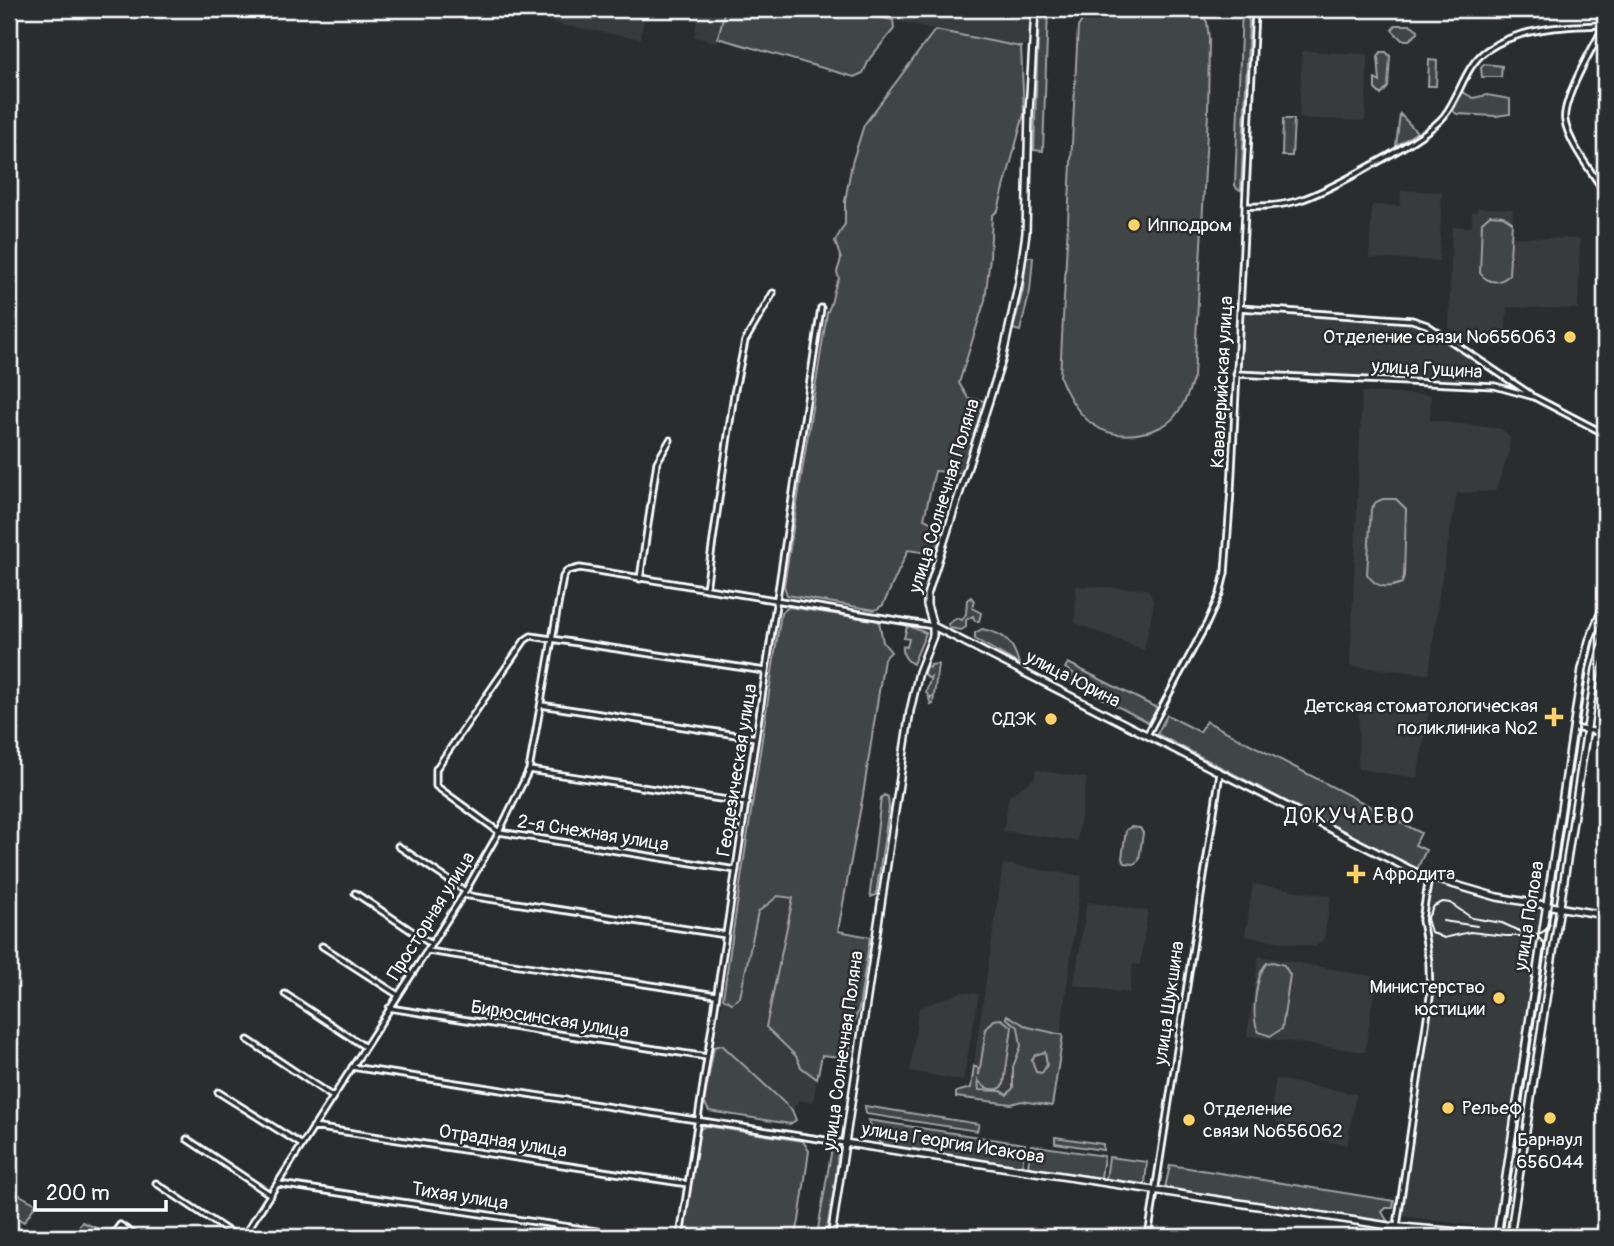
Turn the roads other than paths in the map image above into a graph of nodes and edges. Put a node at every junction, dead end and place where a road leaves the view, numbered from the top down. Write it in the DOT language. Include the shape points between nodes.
graph roads {
  1 [pos="1035,9"];
  2 [pos="1255,12"];
  3 [pos="1605,25"];
  4 [pos="1605,193"];
  5 [pos="1245,206"];
  6 [pos="773,293"];
  7 [pos="821,308"];
  8 [pos="1240,308"];
  9 [pos="1236,374"];
  10 [pos="1534,397"];
  11 [pos="1605,434"];
  12 [pos="670,440"];
  13 [pos="563,577"];
  14 [pos="640,579"];
  15 [pos="706,589"];
  16 [pos="777,601"];
  17 [pos="1605,603"];
  18 [pos="933,626"];
  19 [pos="1605,636"];
  20 [pos="552,640"];
  21 [pos="766,671"];
  22 [pos="541,705"];
  23 [pos="1573,728"];
  24 [pos="1586,730"];
  25 [pos="1605,733"];
  26 [pos="1147,735"];
  27 [pos="756,738"];
  28 [pos="529,770"];
  29 [pos="1220,773"];
  30 [pos="747,803"];
  31 [pos="499,832"];
  32 [pos="398,846"];
  33 [pos="736,870"];
  34 [pos="1429,878"];
  35 [pos="355,893"];
  36 [pos="464,893"];
  37 [pos="1546,906"];
  38 [pos="1559,908"];
  39 [pos="1605,915"];
  40 [pos="726,935"];
  41 [pos="431,944"];
  42 [pos="322,946"];
  43 [pos="427,951"];
  44 [pos="285,993"];
  45 [pos="398,995"];
  46 [pos="716,995"];
  47 [pos="389,1008"];
  48 [pos="1527,1029"];
  49 [pos="1541,1030"];
  50 [pos="248,1040"];
  51 [pos="365,1046"];
  52 [pos="707,1057"];
  53 [pos="352,1067"];
  54 [pos="218,1092"];
  55 [pos="333,1097"];
  56 [pos="698,1119"];
  57 [pos="313,1127"];
  58 [pos="187,1139"];
  59 [pos="845,1143"];
  60 [pos="302,1145"];
  61 [pos="156,1183"];
  62 [pos="278,1183"];
  63 [pos="688,1184"];
  64 [pos="1155,1190"];
  65 [pos="271,1195"];
  66 [pos="1397,1227"];
  67 [pos="1497,1235"];
  68 [pos="1510,1235"];
  69 [pos="111,1237"];
  70 [pos="138,1237"];
  71 [pos="237,1237"];
  72 [pos="243,1237"];
  73 [pos="637,1237"];
  74 [pos="680,1237"];
  75 [pos="831,1237"];
  76 [pos="1148,1237"];
  77 [pos="1551,1237"];
  1 -- 18 [label="street, улица Солнечная Поляна" via="1026,233 1019,282 1002,360 927,595"];
  2 -- 5 [label="street, Кавалерийская улица"];
  3 -- 4 [label="street" via="1576,81 1564,118"];
  3 -- 5 [label="street" via="1565,27 1502,41 1475,62 1443,117 1422,134 1321,193 1268,208"];
  5 -- 8 [label="street, Кавалерийская улица"];
  6 -- 15 [label="street" via="745,341"];
  7 -- 16 [label="street, Геодезическая улица"];
  8 -- 9 [label="street, Кавалерийская улица"];
  8 -- 10 [label="street" via="1412,320 1427,325"];
  9 -- 10 [label="street, улица Гущина" via="1495,386"];
  9 -- 26 [label="street, Кавалерийская улица" via="1221,589"];
  10 -- 11 [label="street, улица Гущина"];
  12 -- 14 [label="street" via="657,462"];
  13 -- 14 [label="street, улица Юрина" via="580,568"];
  13 -- 20 [label="street, Просторная улица"];
  14 -- 15 [label="street, улица Юрина"];
  15 -- 16 [label="street, улица Юрина"];
  16 -- 18 [label="street, улица Юрина"];
  16 -- 21 [label="street, Геодезическая улица"];
  17 -- 23 [label="street, улица Попова" via="1584,657"];
  18 -- 26 [label="street, улица Юрина"];
  18 -- 59 [label="street, улица Солнечная Поляна" via="911,703"];
  19 -- 24 [label="street, улица Попова"];
  20 -- 21 [label="street"];
  20 -- 22 [label="street, Просторная улица"];
  20 -- 31 [label="street, 2-я Снежная улица" via="531,636 525,640 436,769 436,786"];
  21 -- 27 [label="street, Геодезическая улица"];
  22 -- 27 [label="street"];
  22 -- 28 [label="street, Просторная улица"];
  23 -- 24 [label="street"];
  23 -- 37 [label="street, улица Попова"];
  24 -- 25 [label="street"];
  24 -- 38 [label="street, улица Попова"];
  26 -- 29 [label="street, улица Юрина"];
  27 -- 30 [label="street, Геодезическая улица"];
  28 -- 30 [label="street"];
  28 -- 31 [label="street, Просторная улица"];
  29 -- 34 [label="street, улица Юрина"];
  29 -- 64 [label="street, улица Шукшина"];
  30 -- 33 [label="street, Геодезическая улица"];
  31 -- 33 [label="street, 2-я Снежная улица"];
  31 -- 36 [label="street, Просторная улица"];
  32 -- 36 [label="street"];
  33 -- 40 [label="street, Геодезическая улица"];
  34 -- 37 [label="street, улица Юрина"];
  34 -- 66 [label="street" via="1422,920 1430,997"];
  35 -- 41 [label="street"];
  36 -- 40 [label="street"];
  36 -- 41 [label="street, Просторная улица"];
  37 -- 38 [label="street, улица Юрина"];
  37 -- 48 [label="street, улица Попова"];
  38 -- 39 [label="street"];
  38 -- 49 [label="street, улица Попова"];
  40 -- 46 [label="street, Геодезическая улица"];
  41 -- 43 [label="street, Просторная улица"];
  42 -- 45 [label="street"];
  43 -- 45 [label="street, Просторная улица"];
  43 -- 46 [label="street"];
  44 -- 51 [label="street"];
  45 -- 47 [label="street, Просторная улица"];
  46 -- 52 [label="street, Геодезическая улица"];
  47 -- 51 [label="street, Просторная улица"];
  47 -- 52 [label="street, Бирюсинская улица"];
  48 -- 49 [label="street"];
  48 -- 67 [label="street, улица Попова"];
  49 -- 68 [label="street, улица Попова"];
  50 -- 55 [label="street"];
  51 -- 53 [label="street, Просторная улица"];
  52 -- 56 [label="street, Геодезическая улица"];
  53 -- 55 [label="street, Просторная улица"];
  53 -- 56 [label="street, улица Георгия Исакова"];
  54 -- 60 [label="street"];
  55 -- 57 [label="street, Просторная улица"];
  56 -- 59 [label="street, улица Георгия Исакова"];
  56 -- 63 [label="street, Геодезическая улица"];
  57 -- 60 [label="street, Просторная улица"];
  57 -- 63 [label="street, Отрадная улица"];
  58 -- 65 [label="street"];
  59 -- 64 [label="street, улица Георгия Исакова"];
  59 -- 75 [label="street, улица Солнечная Поляна"];
  60 -- 62 [label="street, Просторная улица"];
  61 -- 71 [label="street"];
  62 -- 65 [label="street, Просторная улица"];
  62 -- 73 [label="street, Тихая улица"];
  63 -- 74 [label="street, Геодезическая улица"];
  64 -- 66 [label="street, улица Георгия Исакова"];
  64 -- 76 [label="street, улица Шукшина"];
  65 -- 72 [label="street, Просторная улица"];
  66 -- 67 [label="street, улица Георгия Исакова"];
  67 -- 68 [label="street, улица Георгия Исакова"];
  68 -- 77 [label="street, улица Георгия Исакова"];
  69 -- 70 [label="street" via="120,1225"];
}
